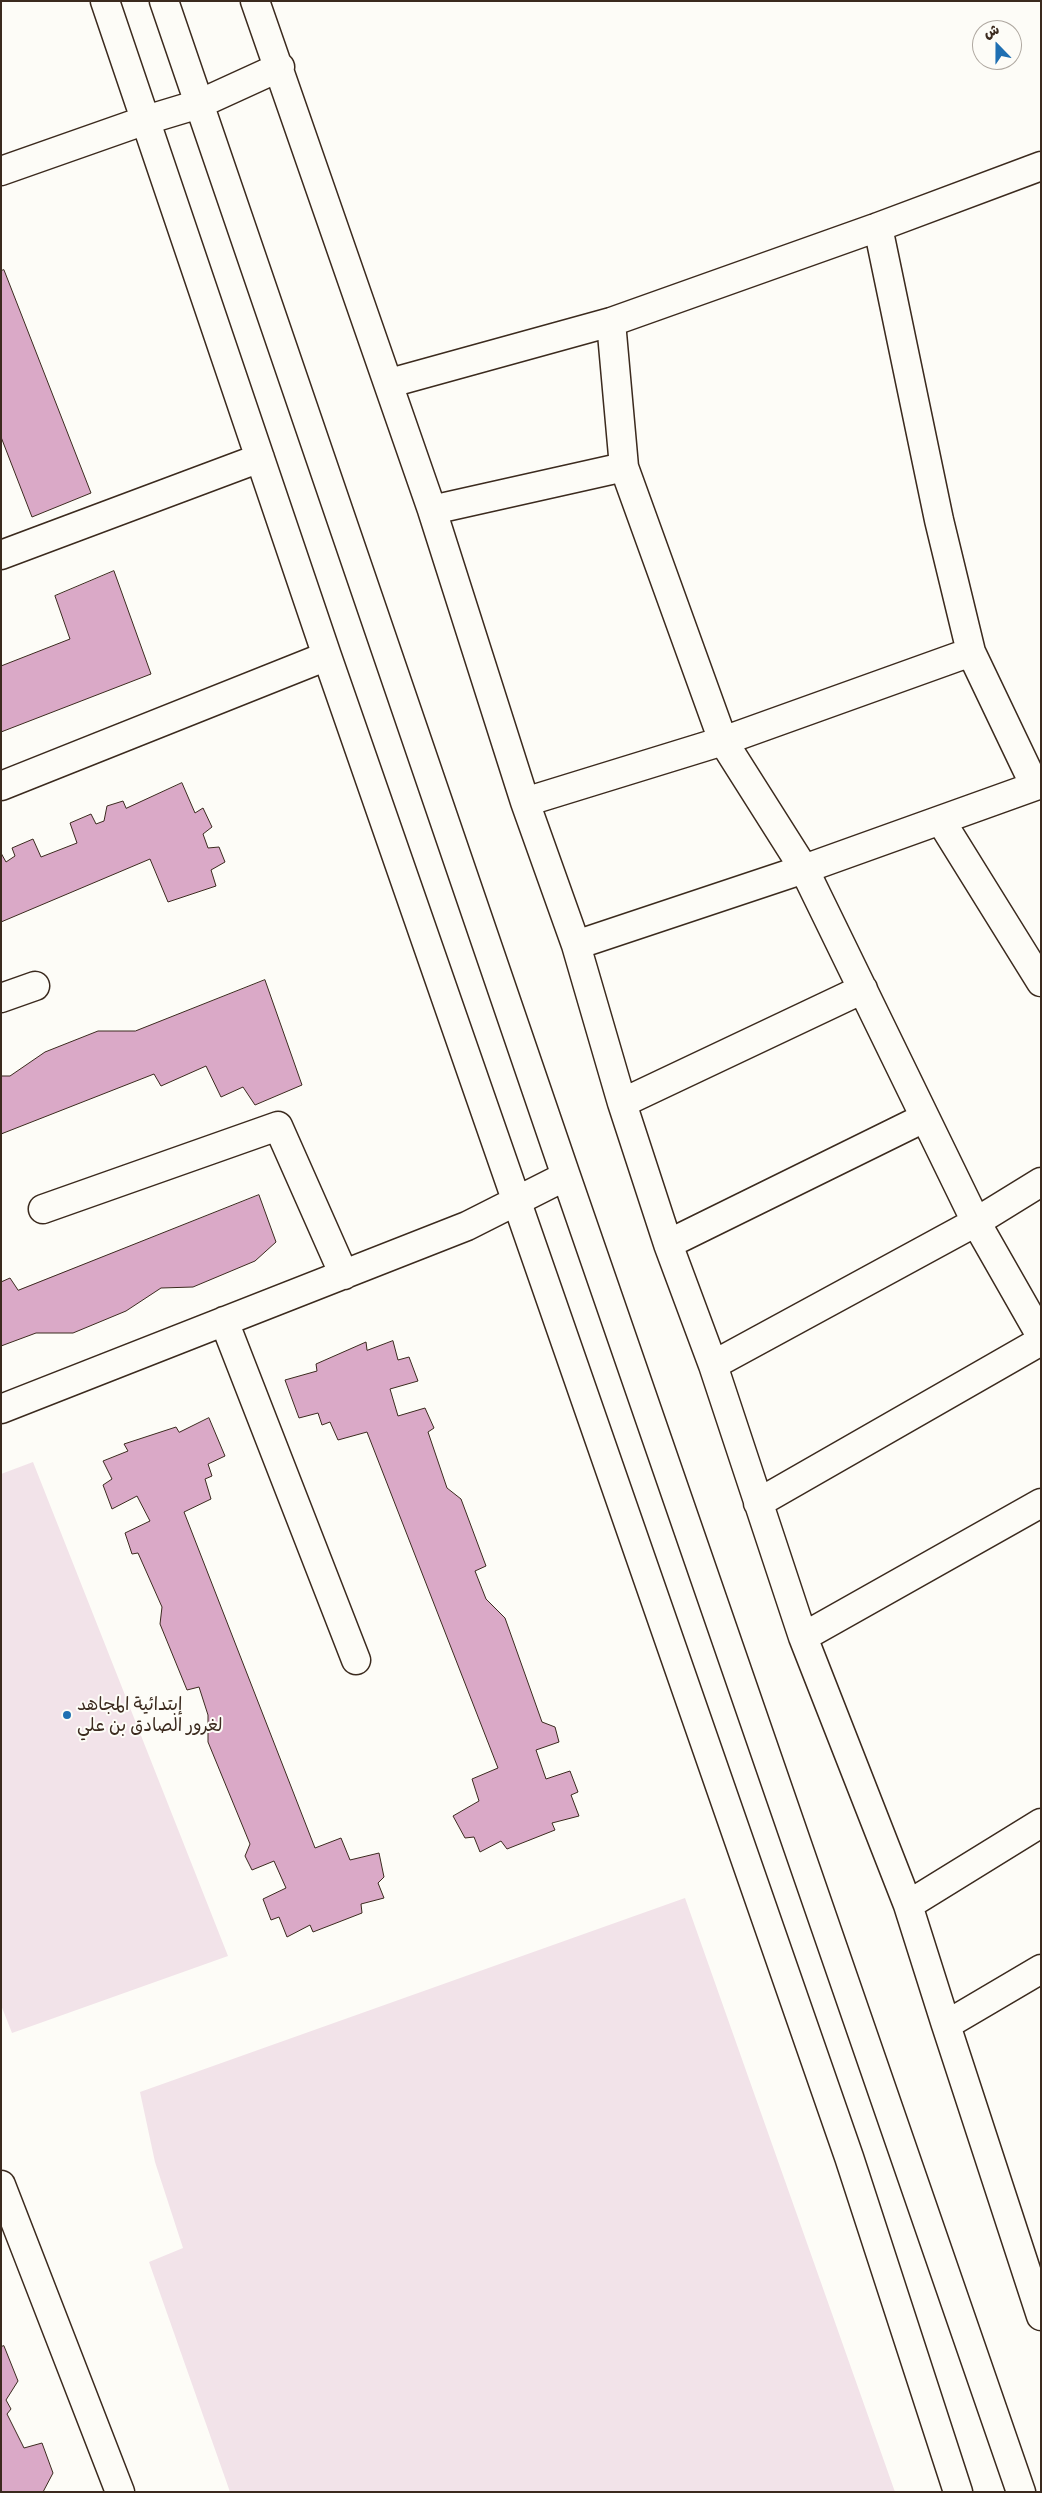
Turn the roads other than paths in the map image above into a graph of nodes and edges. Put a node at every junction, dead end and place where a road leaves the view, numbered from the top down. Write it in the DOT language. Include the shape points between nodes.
graph roads {
  1 [pos="105,1"];
  2 [pos="164,1"];
  3 [pos="255,1"];
  4 [pos="280,67"];
  5 [pos="199,104"];
  6 [pos="146,120"];
  7 [pos="1041,166"];
  8 [pos="1,171"];
  9 [pos="878,227"];
  10 [pos="611,322"];
  11 [pos="390,384"];
  12 [pos="260,458"];
  13 [pos="624,467"];
  14 [pos="432,510"];
  15 [pos="1,554"];
  16 [pos="971,652"];
  17 [pos="327,656"];
  18 [pos="723,741"];
  19 [pos="1038,785"];
  20 [pos="1,786"];
  21 [pos="524,802"];
  22 [pos="941,821"];
  23 [pos="804,869"];
  24 [pos="576,945"];
  25 [pos="1041,982"];
  26 [pos="34,986"];
  27 [pos="863,989"];
  28 [pos="1,998"];
  29 [pos="622,1103"];
  30 [pos="924,1118"];
  31 [pos="566,1176"];
  32 [pos="1041,1182"];
  33 [pos="516,1200"];
  34 [pos="43,1209"];
  35 [pos="976,1222"];
  36 [pos="668,1244"];
  37 [pos="344,1275"];
  38 [pos="224,1322"];
  39 [pos="1041,1336"];
  40 [pos="1041,1341"];
  41 [pos="713,1365"];
  42 [pos="1,1409"];
  43 [pos="758,1502"];
  44 [pos="1041,1503"];
  45 [pos="803,1637"];
  46 [pos="356,1660"];
  47 [pos="1041,1823"];
  48 [pos="908,1905"];
  49 [pos="1041,1969"];
  50 [pos="946,2025"];
  51 [pos="1,2185"];
  52 [pos="1041,2316"];
  53 [pos="120,2492"];
  54 [pos="958,2492"];
  55 [pos="1021,2492"];
  1 -- 6 [label="street"];
  2 -- 5 [label="street"];
  3 -- 4 [label="street"];
  4 -- 5 [label="street"];
  4 -- 11 [label="street"];
  5 -- 6 [label="street"];
  5 -- 31 [label="street"];
  6 -- 8 [label="street"];
  6 -- 12 [label="street"];
  7 -- 9 [label="street"];
  9 -- 10 [label="street"];
  9 -- 16 [label="street" via="939,520"];
  10 -- 11 [label="street"];
  10 -- 13 [label="street"];
  11 -- 14 [label="street"];
  12 -- 15 [label="street"];
  12 -- 17 [label="street"];
  13 -- 14 [label="street"];
  13 -- 18 [label="street"];
  14 -- 21 [label="street"];
  16 -- 18 [label="street"];
  16 -- 19 [label="street"];
  17 -- 20 [label="street"];
  17 -- 33 [label="street"];
  18 -- 21 [label="street"];
  18 -- 23 [label="street"];
  19 -- 22 [label="street"];
  21 -- 24 [label="street"];
  22 -- 23 [label="street"];
  22 -- 25 [label="street"];
  23 -- 24 [label="street"];
  23 -- 27 [label="street"];
  24 -- 29 [label="street"];
  26 -- 28 [label="street"];
  27 -- 29 [label="street"];
  27 -- 30 [label="street"];
  29 -- 36 [label="street"];
  30 -- 35 [label="street"];
  30 -- 36 [label="street"];
  31 -- 33 [label="street"];
  31 -- 55 [label="street"];
  32 -- 35 [label="street"];
  33 -- 37 [label="street" via="467,1226"];
  33 -- 54 [label="street" via="849,2157"];
  34 -- 37 [label="street" via="278,1126"];
  35 -- 39 [label="street"];
  35 -- 41 [label="street"];
  36 -- 41 [label="street"];
  37 -- 38 [label="street"];
  38 -- 42 [label="street"];
  38 -- 46 [label="street"];
  40 -- 43 [label="street"];
  41 -- 43 [label="street"];
  43 -- 45 [label="street"];
  44 -- 45 [label="street"];
  45 -- 48 [label="street"];
  47 -- 48 [label="street"];
  48 -- 50 [label="street"];
  49 -- 50 [label="street"];
  50 -- 52 [label="street"];
  51 -- 53 [label="street"];
}
